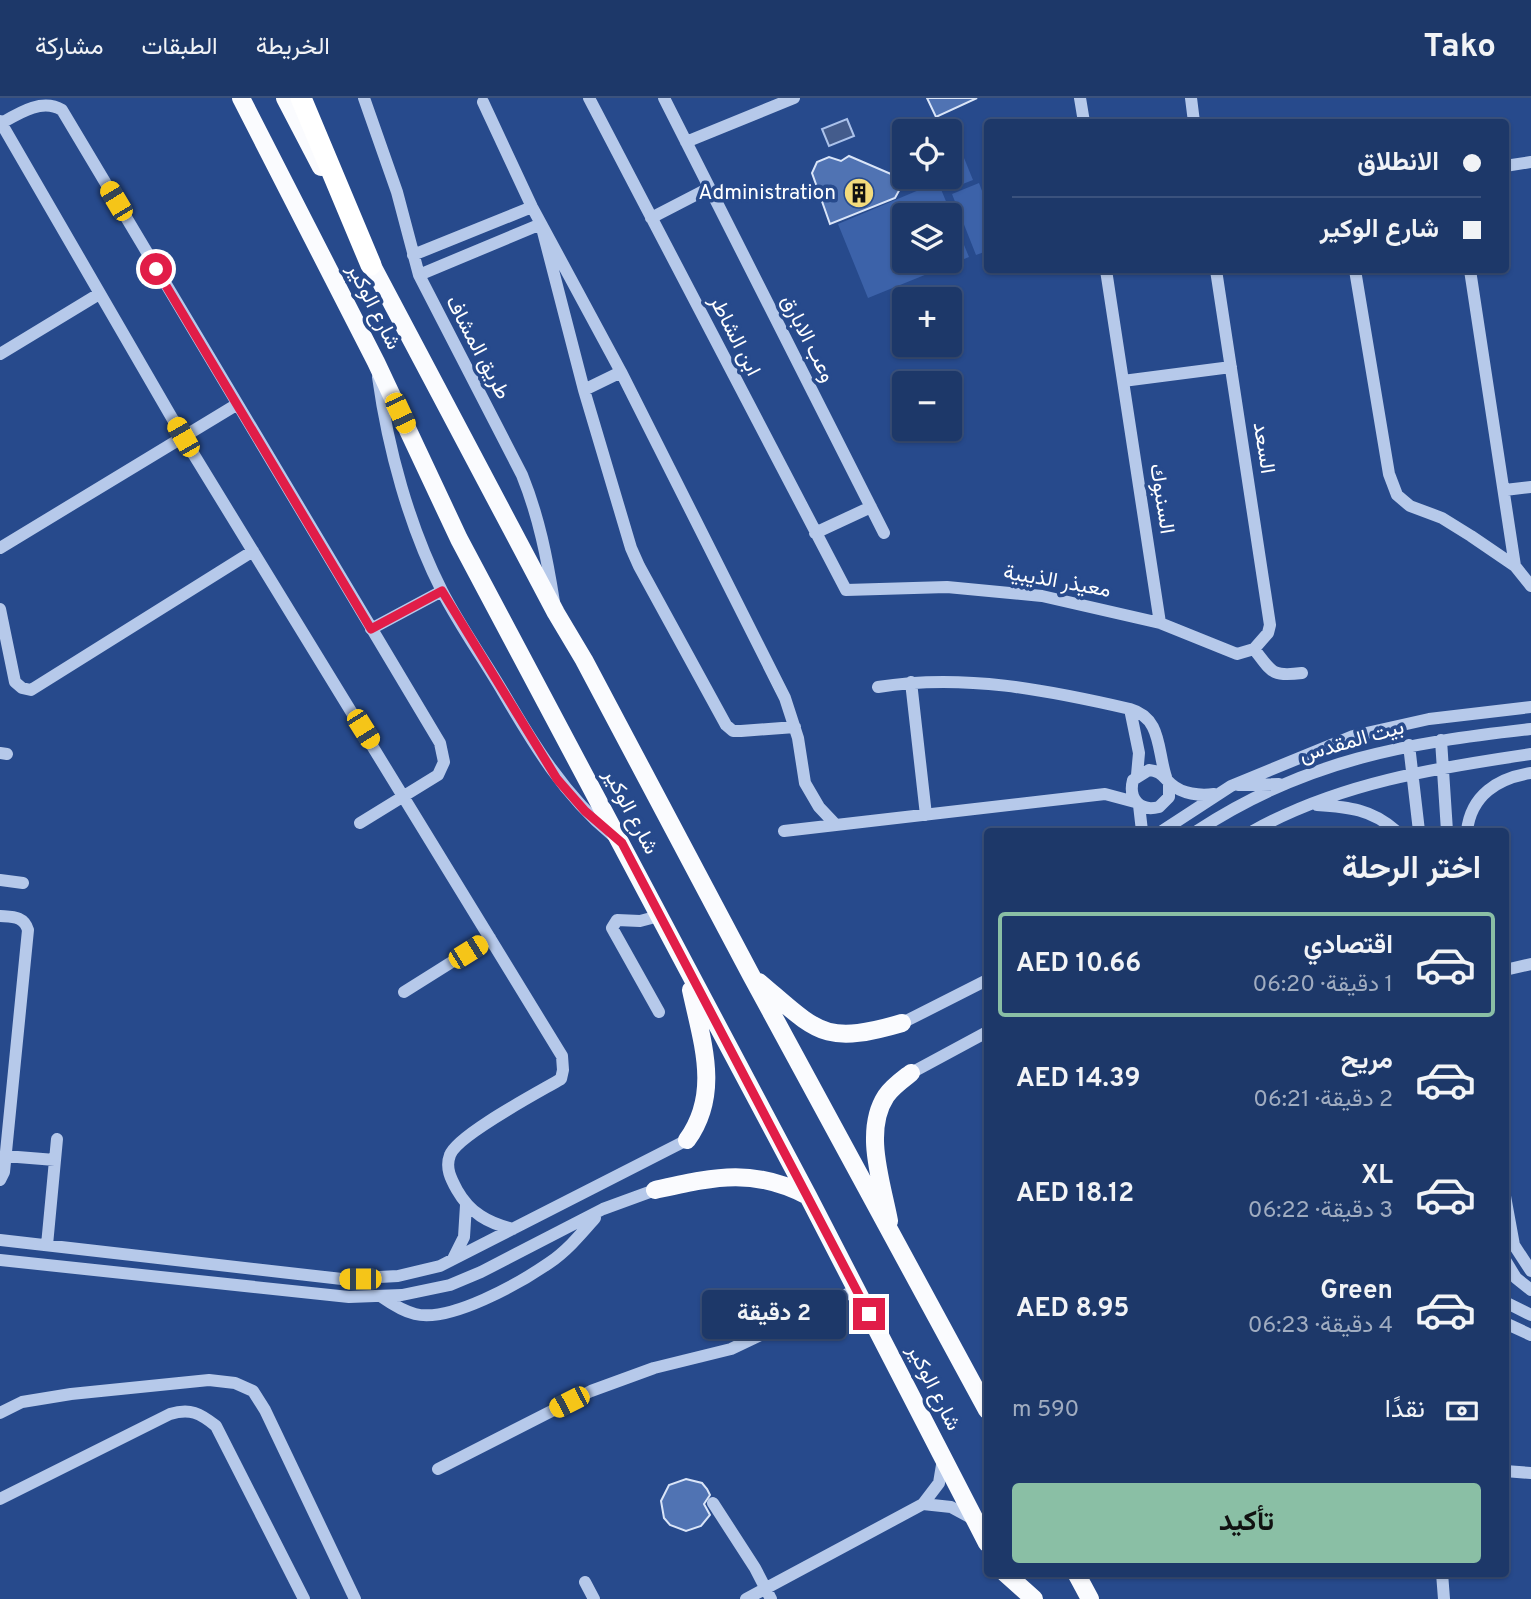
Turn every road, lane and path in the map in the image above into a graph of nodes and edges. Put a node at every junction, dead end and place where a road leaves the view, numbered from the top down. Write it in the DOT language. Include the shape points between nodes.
graph roads {
  1 [pos="241,98"];
  2 [pos="285,98"];
  3 [pos="301,98"];
  4 [pos="364,98"];
  5 [pos="589,98"];
  6 [pos="664,98"];
  7 [pos="794,98"];
  8 [pos="1080,98"];
  9 [pos="1191,98"];
  10 [pos="483,102"];
  11 [pos="1083,119"];
  12 [pos="1194,119"];
  13 [pos="0,123"];
  14 [pos="686,142"];
  15 [pos="1531,162"];
  16 [pos="1509,165"];
  17 [pos="709,188"];
  18 [pos="532,207"];
  19 [pos="651,218"];
  20 [pos="541,224"];
  21 [pos="413,255"];
  22 [pos="371,265"];
  23 [pos="1106,273"];
  24 [pos="1216,273"];
  25 [pos="1356,273"];
  26 [pos="1470,273"];
  27 [pos="419,275"];
  28 [pos="99,294"];
  29 [pos="0,354"];
  30 [pos="376,362"];
  31 [pos="1231,367"];
  32 [pos="621,372"];
  33 [pos="1123,381"];
  34 [pos="584,390"];
  35 [pos="236,405"];
  36 [pos="183,437"];
  37 [pos="1531,486"];
  38 [pos="1504,490"];
  39 [pos="871,507"];
  40 [pos="815,533"];
  41 [pos="884,533"];
  42 [pos="0,548"];
  43 [pos="253,551"];
  44 [pos="1515,566"];
  45 [pos="1531,586"];
  46 [pos="846,590"];
  47 [pos="442,591"];
  48 [pos="0,609"];
  49 [pos="556,613"];
  50 [pos="1160,623"];
  51 [pos="371,629"];
  52 [pos="1254,649"];
  53 [pos="1302,673"];
  54 [pos="911,682"];
  55 [pos="878,687"];
  56 [pos="1531,707"];
  57 [pos="1130,709"];
  58 [pos="795,727"];
  59 [pos="1531,729"];
  60 [pos="1441,740"];
  61 [pos="1409,745"];
  62 [pos="1531,754"];
  63 [pos="1443,767"];
  64 [pos="1411,774"];
  65 [pos="1531,774"];
  66 [pos="1135,777"];
  67 [pos="1168,780"];
  68 [pos="1283,784"];
  69 [pos="1231,786"];
  70 [pos="1105,794"];
  71 [pos="1215,794"];
  72 [pos="404,796"];
  73 [pos="1137,804"];
  74 [pos="1310,805"];
  75 [pos="926,815"];
  76 [pos="360,823"];
  77 [pos="836,825"];
  78 [pos="1141,828"];
  79 [pos="1166,828"];
  80 [pos="1202,828"];
  81 [pos="1260,828"];
  82 [pos="1392,828"];
  83 [pos="1419,828"];
  84 [pos="1447,828"];
  85 [pos="1468,828"];
  86 [pos="784,831"];
  87 [pos="622,843"];
  88 [pos="0,880"];
  89 [pos="23,883"];
  90 [pos="0,916"];
  91 [pos="659,916"];
  92 [pos="490,938"];
  93 [pos="1531,964"];
  94 [pos="1509,967"];
  95 [pos="687,970"];
  96 [pos="751,975"];
  97 [pos="984,982"];
  98 [pos="404,992"];
  99 [pos="659,1012"];
  100 [pos="902,1023"];
  101 [pos="984,1034"];
  102 [pos="911,1073"];
  103 [pos="57,1139"];
  104 [pos="687,1140"];
  105 [pos="5,1156"];
  106 [pos="55,1160"];
  107 [pos="0,1180"];
  108 [pos="655,1190"];
  109 [pos="808,1196"];
  110 [pos="466,1205"];
  111 [pos="603,1209"];
  112 [pos="1509,1218"];
  113 [pos="513,1229"];
  114 [pos="891,1235"];
  115 [pos="0,1240"];
  116 [pos="47,1245"];
  117 [pos="470,1251"];
  118 [pos="453,1259"];
  119 [pos="0,1260"];
  120 [pos="1509,1267"];
  121 [pos="1531,1271"];
  122 [pos="481,1272"];
  123 [pos="856,1290"];
  124 [pos="1531,1290"];
  125 [pos="382,1297"];
  126 [pos="1509,1304"];
  127 [pos="1531,1315"];
  128 [pos="1509,1325"];
  129 [pos="1531,1335"];
  130 [pos="984,1405"];
  131 [pos="0,1413"];
  132 [pos="943,1458"];
  133 [pos="438,1469"];
  134 [pos="1509,1471"];
  135 [pos="1531,1473"];
  136 [pos="0,1499"];
  137 [pos="713,1503"];
  138 [pos="923,1504"];
  139 [pos="975,1521"];
  140 [pos="984,1538"];
  141 [pos="1006,1577"];
  142 [pos="1009,1577"];
  143 [pos="1078,1577"];
  144 [pos="1442,1577"];
  145 [pos="585,1582"];
  146 [pos="768,1594"];
  147 [pos="304,1599"];
  148 [pos="355,1599"];
  149 [pos="594,1599"];
  150 [pos="746,1599"];
  151 [pos="1015,1599"];
  152 [pos="1034,1599"];
  153 [pos="1090,1599"];
  154 [pos="1444,1599"];
  1 -- 30 [label="main road, شارع الوكير"];
  2 -- 22 [label="main road, شارع الوكير"];
  3 -- 22 [label="highway"];
  4 -- 21 [label="street, طريق المشاف"];
  5 -- 19 [label="street, ابن الشاطر"];
  6 -- 14 [label="street, وعب الابارق"];
  7 -- 14 [label="street"];
  8 -- 11 [label="street"];
  9 -- 12 [label="street"];
  10 -- 18 [label="street"];
  13 -- 28 [label="street"];
  13 -- 35 [label="street" via="41,101 62,110"];
  14 -- 17 [label="street, وعب الابارق"];
  15 -- 16 [label="street"];
  17 -- 19 [label="street"];
  17 -- 39 [label="street, وعب الابارق"];
  18 -- 20 [label="street"];
  18 -- 21 [label="street"];
  19 -- 40 [label="street, ابن الشاطر"];
  20 -- 27 [label="street"];
  20 -- 32 [label="street"];
  20 -- 34 [label="street"];
  21 -- 27 [label="street, طريق المشاف"];
  22 -- 49 [label="main road, شارع الوكير"];
  23 -- 33 [label="street, السنبوك"];
  24 -- 31 [label="street, السعد"];
  25 -- 44 [label="street" via="1396,495"];
  26 -- 38 [label="street"];
  27 -- 49 [label="street, طريق المشاف" via="522,475 544,541"];
  28 -- 29 [label="street"];
  28 -- 36 [label="street"];
  30 -- 47 [label="street" via="392,455"];
  30 -- 87 [label="main road, شارع الوكير" via="459,539"];
  31 -- 33 [label="street"];
  31 -- 52 [label="street, السعد" via="1270,625"];
  32 -- 34 [label="street"];
  32 -- 58 [label="street" via="785,698"];
  33 -- 50 [label="street, السنبوك"];
  34 -- 58 [label="street" via="631,548 726,725 741,732"];
  35 -- 36 [label="street"];
  35 -- 51 [label="street"];
  36 -- 42 [label="street"];
  36 -- 43 [label="street"];
  37 -- 38 [label="street"];
  38 -- 44 [label="street"];
  39 -- 40 [label="street"];
  39 -- 41 [label="street, وعب الابارق"];
  40 -- 46 [label="street, ابن الشاطر"];
  43 -- 48 [label="street" via="31,690 15,682"];
  43 -- 72 [label="street"];
  44 -- 45 [label="street"];
  46 -- 50 [label="street, معيذر الذيبية" via="991,590 1042,596"];
  47 -- 51 [label="street"];
  47 -- 87 [label="street" via="557,779"];
  49 -- 96 [label="main road, شارع الوكير"];
  50 -- 52 [label="street, معيذر الذيبية" via="1237,654"];
  51 -- 72 [label="street" via="443,749 438,775"];
  52 -- 53 [label="street" via="1273,673"];
  54 -- 55 [label="street"];
  54 -- 57 [label="street" via="1007,685"];
  54 -- 75 [label="street"];
  56 -- 69 [label="street, بيت المقدس" via="1429,719 1353,736"];
  57 -- 66 [label="street" via="1139,753"];
  57 -- 67 [label="street" via="1148,717"];
  58 -- 77 [label="street" via="805,783"];
  59 -- 60 [label="street, بيت المقدس"];
  60 -- 61 [label="street, بيت المقدس"];
  60 -- 63 [label="street"];
  61 -- 64 [label="street"];
  61 -- 68 [label="street, بيت المقدس" via="1345,760"];
  62 -- 63 [label="street"];
  63 -- 64 [label="street"];
  63 -- 84 [label="street"];
  64 -- 74 [label="street"];
  64 -- 83 [label="street"];
  65 -- 85 [label="street" via="1499,781 1478,801"];
  66 -- 67 [label="street" via="1149,769"];
  66 -- 70 [label="street"];
  66 -- 73 [label="street" via="1132,795"];
  67 -- 71 [label="street" via="1195,794"];
  67 -- 73 [label="street" via="1169,797 1159,807"];
  68 -- 69 [label="street"];
  68 -- 80 [label="street, بيت المقدس"];
  69 -- 71 [label="street, بيت المقدس"];
  70 -- 73 [label="street"];
  70 -- 75 [label="street"];
  71 -- 79 [label="street, بيت المقدس"];
  72 -- 76 [label="street"];
  72 -- 92 [label="street"];
  73 -- 78 [label="street"];
  74 -- 81 [label="street"];
  74 -- 82 [label="street" via="1362,810"];
  75 -- 77 [label="street"];
  77 -- 86 [label="street"];
  87 -- 91 [label="main road, شارع الوكير"];
  88 -- 89 [label="street"];
  90 -- 105 [label="street" via="17,918 28,930"];
  91 -- 95 [label="main road, شارع الوكير"];
  91 -- 99 [label="street" via="617,920 612,928"];
  92 -- 98 [label="street"];
  92 -- 110 [label="street" via="558,1050 563,1070 561,1079 454,1147 449,1173"];
  93 -- 94 [label="street"];
  95 -- 104 [label="main road" via="708,1082 700,1118"];
  95 -- 109 [label="main road, شارع الوكير"];
  96 -- 100 [label="main road" via="801,1018 825,1032 861,1035"];
  96 -- 114 [label="main road, شارع الوكير"];
  97 -- 100 [label="street"];
  101 -- 102 [label="street"];
  102 -- 114 [label="main road" via="886,1096 875,1129"];
  103 -- 106 [label="street"];
  104 -- 113 [label="street"];
  105 -- 106 [label="street"];
  105 -- 107 [label="street"];
  106 -- 116 [label="street"];
  108 -- 109 [label="main road" via="739,1176 775,1181"];
  108 -- 111 [label="street"];
  109 -- 123 [label="main road, شارع الوكير"];
  110 -- 113 [label="street" via="491,1223"];
  110 -- 118 [label="street" via="464,1237"];
  111 -- 122 [label="street"];
  111 -- 125 [label="street" via="549,1263 453,1311 416,1314"];
  112 -- 121 [label="street" via="1517,1254"];
  113 -- 117 [label="street"];
  114 -- 130 [label="main road, شارع الوكير"];
  115 -- 116 [label="street"];
  116 -- 118 [label="street" via="342,1279 414,1273"];
  117 -- 118 [label="street"];
  117 -- 122 [label="street"];
  119 -- 125 [label="street"];
  120 -- 124 [label="street"];
  122 -- 125 [label="street" via="428,1290"];
  123 -- 132 [label="main road, شارع الوكير"];
  123 -- 133 [label="street" via="739,1345 591,1391"];
  126 -- 127 [label="street"];
  128 -- 129 [label="street"];
  131 -- 148 [label="street" via="22,1402 153,1384 209,1380 253,1391"];
  132 -- 138 [label="street" via="939,1483"];
  132 -- 139 [label="main road, شارع الوكير"];
  134 -- 135 [label="street"];
  136 -- 147 [label="street" via="170,1414 200,1413 216,1426"];
  137 -- 146 [label="street"];
  138 -- 139 [label="street" via="951,1507"];
  138 -- 146 [label="street"];
  139 -- 140 [label="main road, شارع الوكير"];
  141 -- 151 [label="main road"];
  142 -- 152 [label="main road"];
  143 -- 153 [label="main road"];
  144 -- 154 [label="street"];
  145 -- 149 [label="street"];
  146 -- 150 [label="street"];
}
